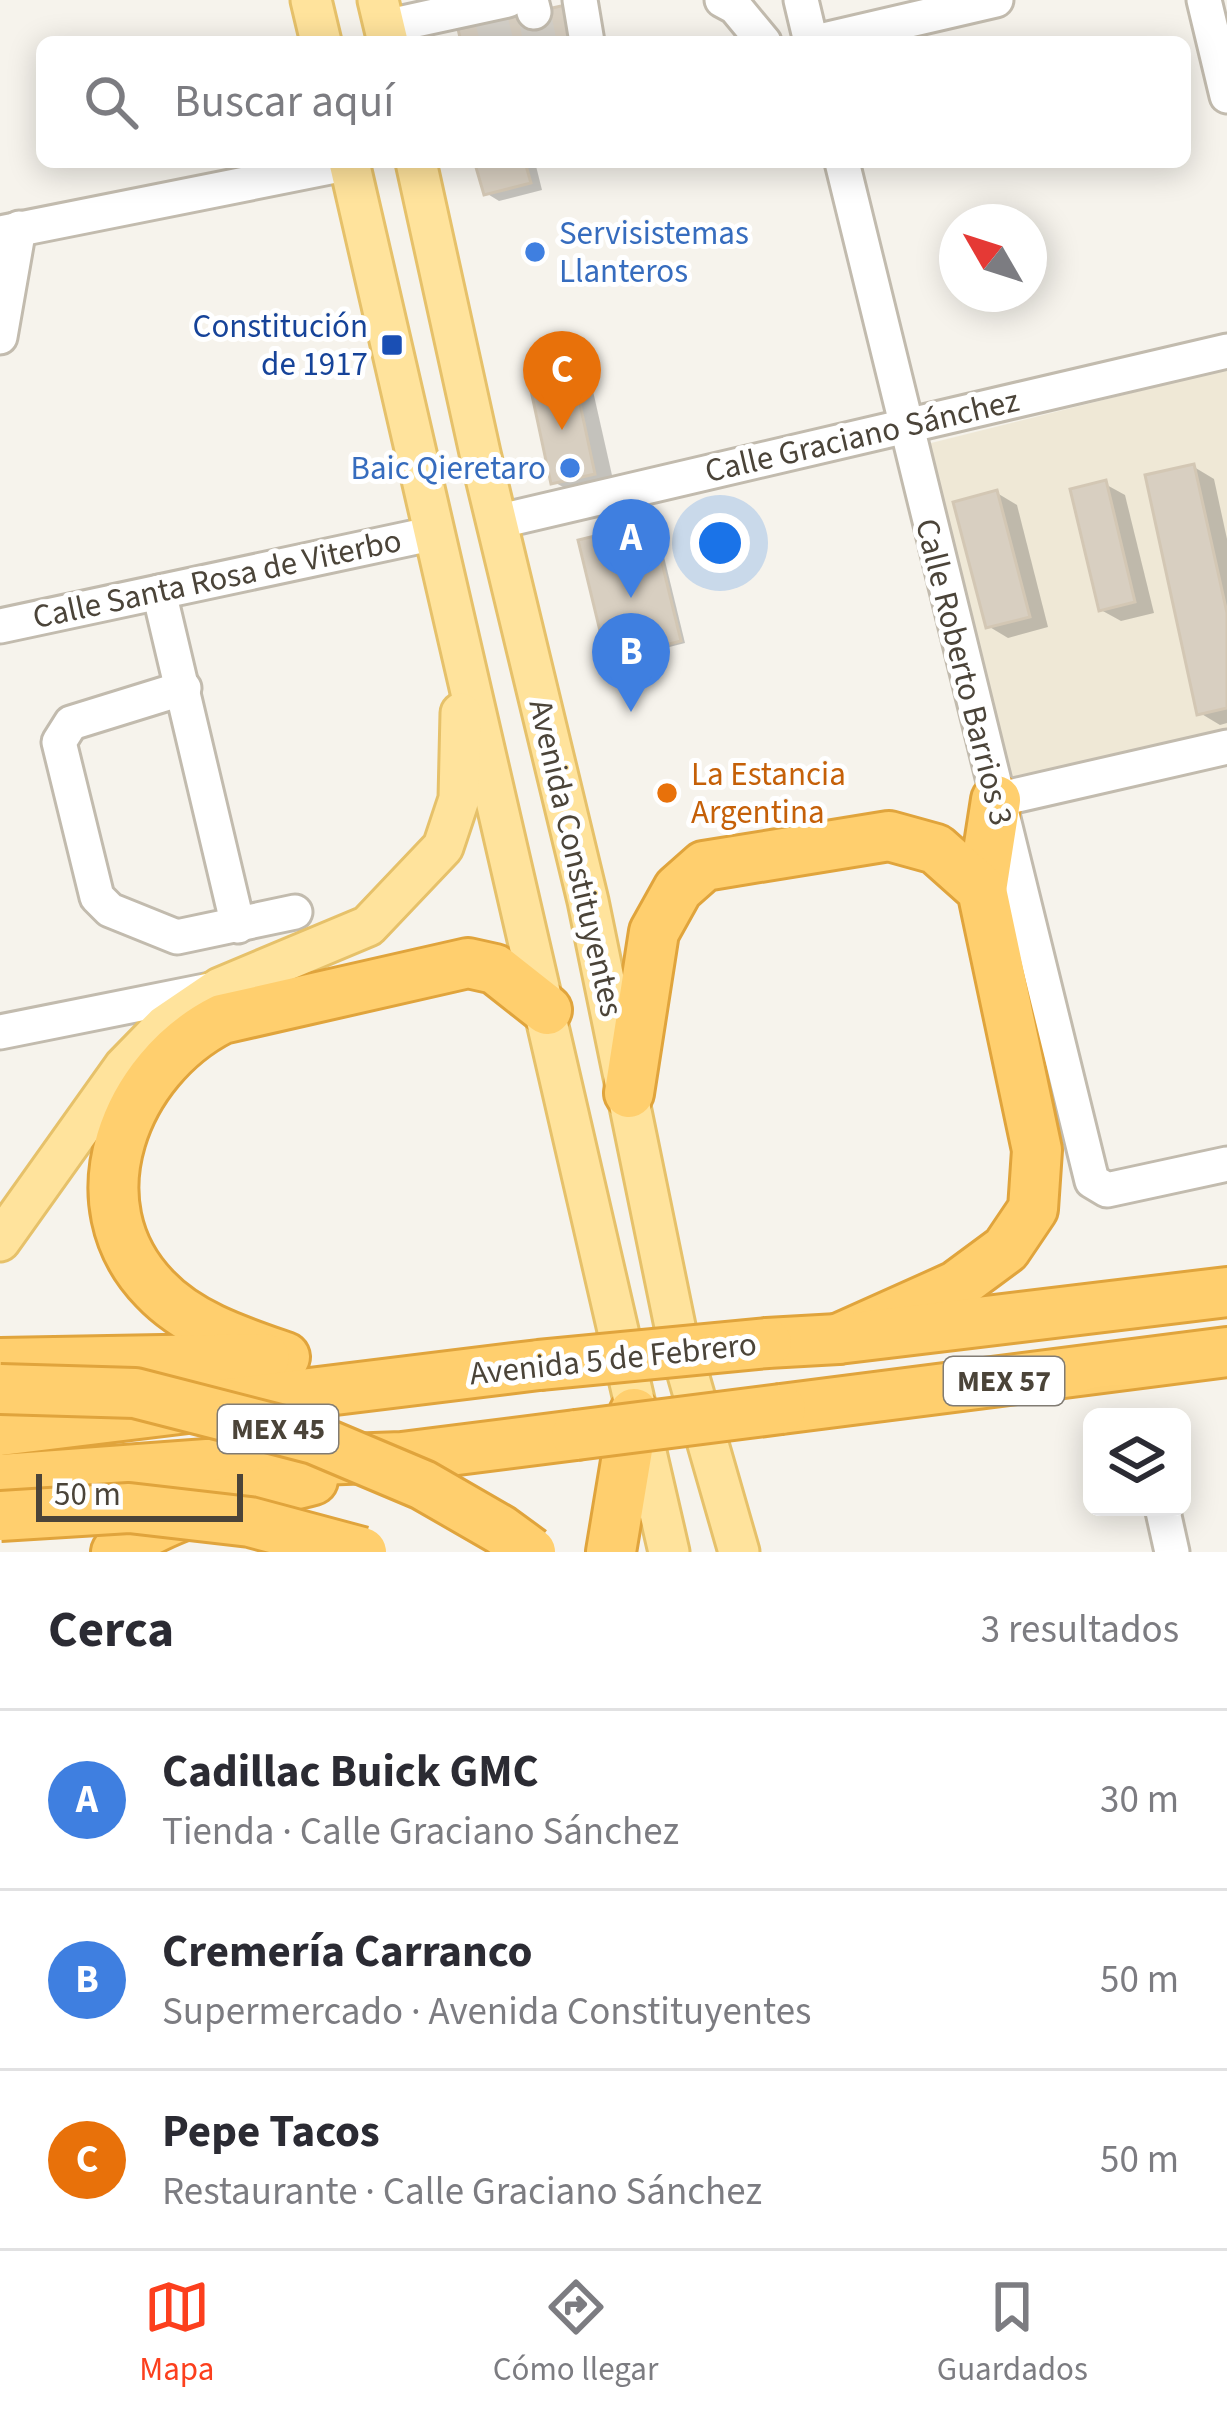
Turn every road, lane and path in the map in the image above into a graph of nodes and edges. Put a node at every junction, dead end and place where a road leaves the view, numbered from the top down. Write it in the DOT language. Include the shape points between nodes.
graph roads {
  1 [pos="311,0"];
  2 [pos="580,0"];
  3 [pos="722,0"];
  4 [pos="801,0"];
  5 [pos="996,0"];
  6 [pos="1204,0"];
  7 [pos="510,8"];
  8 [pos="383,23"];
  9 [pos="454,27"];
  10 [pos="320,36"];
  11 [pos="586,36"];
  12 [pos="759,36"];
  13 [pos="811,36"];
  14 [pos="839,36"];
  15 [pos="1227,96"];
  16 [pos="320,168"];
  17 [pos="351,168"];
  18 [pos="417,168"];
  19 [pos="843,168"];
  20 [pos="10,231"];
  21 [pos="0,337"];
  22 [pos="1227,351"];
  23 [pos="904,426"];
  24 [pos="496,521"];
  25 [pos="435,533"];
  26 [pos="159,592"];
  27 [pos="0,626"];
  28 [pos="461,654"];
  29 [pos="184,688"];
  30 [pos="1227,747"];
  31 [pos="996,800"];
  32 [pos="982,890"];
  33 [pos="295,911"];
  34 [pos="238,926"];
  35 [pos="220,988"];
  36 [pos="547,1010"];
  37 [pos="0,1032"];
  38 [pos="629,1094"];
  39 [pos="1227,1164"];
  40 [pos="0,1241"];
  41 [pos="1227,1292"];
  42 [pos="838,1339"];
  43 [pos="1227,1352"];
  44 [pos="285,1357"];
  45 [pos="0,1364"];
  46 [pos="518,1367"];
  47 [pos="0,1389"];
  48 [pos="634,1412"];
  49 [pos="0,1431"];
  50 [pos="402,1457"];
  51 [pos="207,1464"];
  52 [pos="0,1479"];
  53 [pos="0,1516"];
  54 [pos="1164,1516"];
  55 [pos="0,1530"];
  56 [pos="734,1537"];
  57 [pos="114,1547"];
  58 [pos="362,1552"];
  59 [pos="531,1552"];
  60 [pos="611,1552"];
  61 [pos="669,1552"];
  62 [pos="757,1552"];
  63 [pos="1172,1552"];
  1 -- 10 [label="main road"];
  2 -- 11 [label="street"];
  3 -- 12 [label="street"];
  4 -- 13 [label="street"];
  5 -- 14 [label="street"];
  6 -- 15 [label="street"];
  7 -- 9 [label="street"];
  8 -- 9 [label="street"];
  16 -- 20 [label="street"];
  17 -- 25 [label="main road, Avenida Constituyentes"];
  18 -- 24 [label="main road, Avenida Constituyentes"];
  19 -- 23 [label="street, Calle Roberto Barrios 3"];
  20 -- 21 [label="street"];
  22 -- 23 [label="street, Calle Graciano Sánchez"];
  23 -- 24 [label="street, Calle Graciano Sánchez"];
  23 -- 31 [label="street, Calle Roberto Barrios 3"];
  24 -- 38 [label="main road, Avenida Constituyentes"];
  25 -- 26 [label="street, Calle Santa Rosa de Viterbo"];
  25 -- 28 [label="main road, Avenida Constituyentes"];
  26 -- 27 [label="street, Calle Santa Rosa de Viterbo"];
  26 -- 29 [label="street"];
  28 -- 35 [label="main road" via="459,799 443,847 368,926"];
  28 -- 36 [label="main road, Avenida Constituyentes"];
  29 -- 34 [label="street"];
  29 -- 34 [label="street" via="71,723 59,742 104,905 177,937"];
  30 -- 31 [label="street"];
  31 -- 32 [label="highway"];
  31 -- 39 [label="street, Calle Roberto Barrios 3" via="1092,1180 1107,1190"];
  32 -- 38 [label="highway" via="936,849 889,836 704,866 678,890 654,932"];
  32 -- 42 [label="highway" via="1037,1150 1033,1209 1006,1250 956,1286"];
  33 -- 34 [label="street"];
  35 -- 37 [label="street"];
  35 -- 40 [label="main road" via="124,1066"];
  36 -- 44 [label="highway" via="495,969 468,963 222,1019 154,1073 112,1172 125,1246 174,1307"];
  36 -- 48 [label="main road, Avenida Constituyentes"];
  38 -- 56 [label="main road, Avenida Constituyentes" via="677,1336"];
  41 -- 42 [label="highway, Avenida 5 de Febrero / MEX 57"];
  42 -- 46 [label="highway, Avenida 5 de Febrero / MEX 57, bridge"];
  43 -- 50 [label="highway, Avenida 5 de Febrero / MEX 57, bridge"];
  44 -- 45 [label="highway"];
  44 -- 46 [label="highway"];
  46 -- 49 [label="highway, Avenida 5 de Febrero / MEX 57"];
  47 -- 59 [label="highway, MEX 45, bridge" via="135,1393 314,1439 423,1485"];
  48 -- 60 [label="highway"];
  48 -- 61 [label="main road, Avenida Constituyentes"];
  50 -- 51 [label="highway, Avenida 5 de Febrero / MEX 57"];
  50 -- 57 [label="highway" via="207,1507"];
  51 -- 52 [label="highway, Avenida 5 de Febrero / MEX 57"];
  51 -- 55 [label="highway"];
  53 -- 58 [label="highway, bridge" via="129,1508 250,1522"];
  54 -- 63 [label="street"];
  56 -- 62 [label="street"];
}
